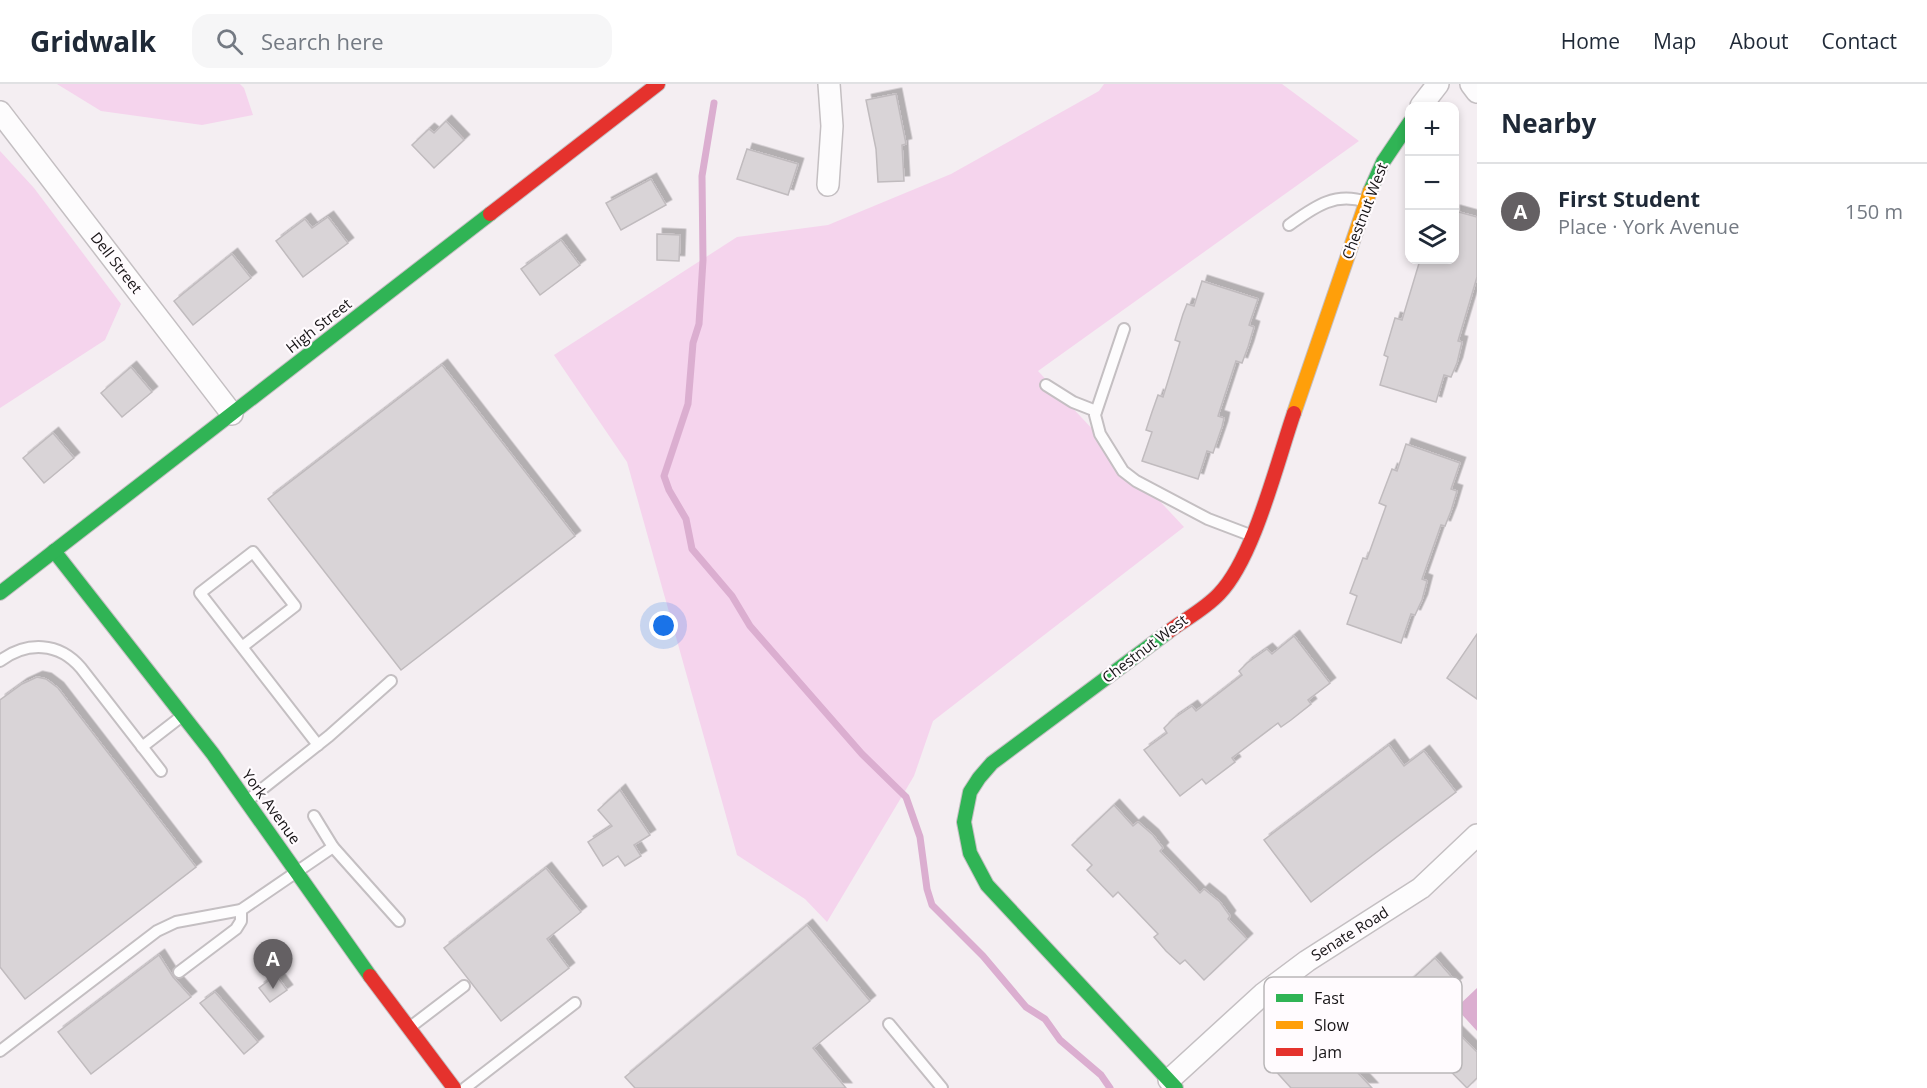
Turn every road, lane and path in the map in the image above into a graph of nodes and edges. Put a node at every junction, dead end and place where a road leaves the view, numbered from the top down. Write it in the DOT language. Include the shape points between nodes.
graph roads {
  1 [pos="658,84"];
  2 [pos="829,84"];
  3 [pos="1438,84"];
  4 [pos="1471,84"];
  5 [pos="1477,92"];
  6 [pos="1423,102"];
  7 [pos="0,112"];
  8 [pos="1405,130"];
  9 [pos="828,185"];
  10 [pos="1366,202"];
  11 [pos="1289,225"];
  12 [pos="1124,329"];
  13 [pos="1046,385"];
  14 [pos="1096,411"];
  15 [pos="232,414"];
  16 [pos="1251,535"];
  17 [pos="54,551"];
  18 [pos="0,593"];
  19 [pos="242,647"];
  20 [pos="0,661"];
  21 [pos="391,681"];
  22 [pos="184,715"];
  23 [pos="318,745"];
  24 [pos="142,747"];
  25 [pos="161,771"];
  26 [pos="247,801"];
  27 [pos="314,816"];
  28 [pos="1477,835"];
  29 [pos="333,847"];
  30 [pos="298,872"];
  31 [pos="241,910"];
  32 [pos="399,921"];
  33 [pos="179,972"];
  34 [pos="1286,977"];
  35 [pos="464,986"];
  36 [pos="1264,993"];
  37 [pos="575,1003"];
  38 [pos="889,1024"];
  39 [pos="409,1028"];
  40 [pos="0,1051"];
  41 [pos="1172,1084"];
  42 [pos="454,1088"];
  43 [pos="465,1088"];
  44 [pos="942,1088"];
  1 -- 15 [label="street, High Street"];
  2 -- 9 [label="street" via="832,126"];
  3 -- 6 [label="street"];
  4 -- 5 [label="street"];
  7 -- 15 [label="street, Dell Street"];
  8 -- 10 [label="street, Chestnut West" via="1376,174"];
  10 -- 11 [label="lane" via="1348,197 1330,200"];
  10 -- 16 [label="street, Chestnut West"];
  12 -- 14 [label="lane"];
  13 -- 14 [label="lane"];
  14 -- 16 [label="lane" via="1097,430 1127,474 1208,519"];
  15 -- 17 [label="street, High Street"];
  16 -- 41 [label="street, Chestnut West" via="1233,577 1218,595 992,763 974,783 964,805 968,848 987,885"];
  17 -- 18 [label="street, High Street"];
  17 -- 22 [label="street, York Avenue"];
  19 -- 19 [label="lane" via="295,606 253,552 200,593"];
  19 -- 23 [label="lane"];
  20 -- 24 [label="lane" via="34,646 66,653"];
  21 -- 23 [label="lane"];
  22 -- 24 [label="lane"];
  22 -- 26 [label="street, York Avenue"];
  23 -- 26 [label="lane"];
  24 -- 25 [label="lane"];
  26 -- 30 [label="street, York Avenue"];
  27 -- 29 [label="lane"];
  28 -- 34 [label="street, Senate Road" via="1420,888"];
  29 -- 30 [label="lane"];
  29 -- 32 [label="lane"];
  30 -- 31 [label="lane"];
  30 -- 39 [label="street, York Avenue"];
  31 -- 33 [label="lane" via="243,915 236,929"];
  31 -- 40 [label="lane" via="177,922 157,931"];
  35 -- 39 [label="lane"];
  36 -- 41 [label="street, Senate Road"];
  37 -- 43 [label="lane"];
  38 -- 44 [label="lane"];
  39 -- 42 [label="street, York Avenue"];
}
